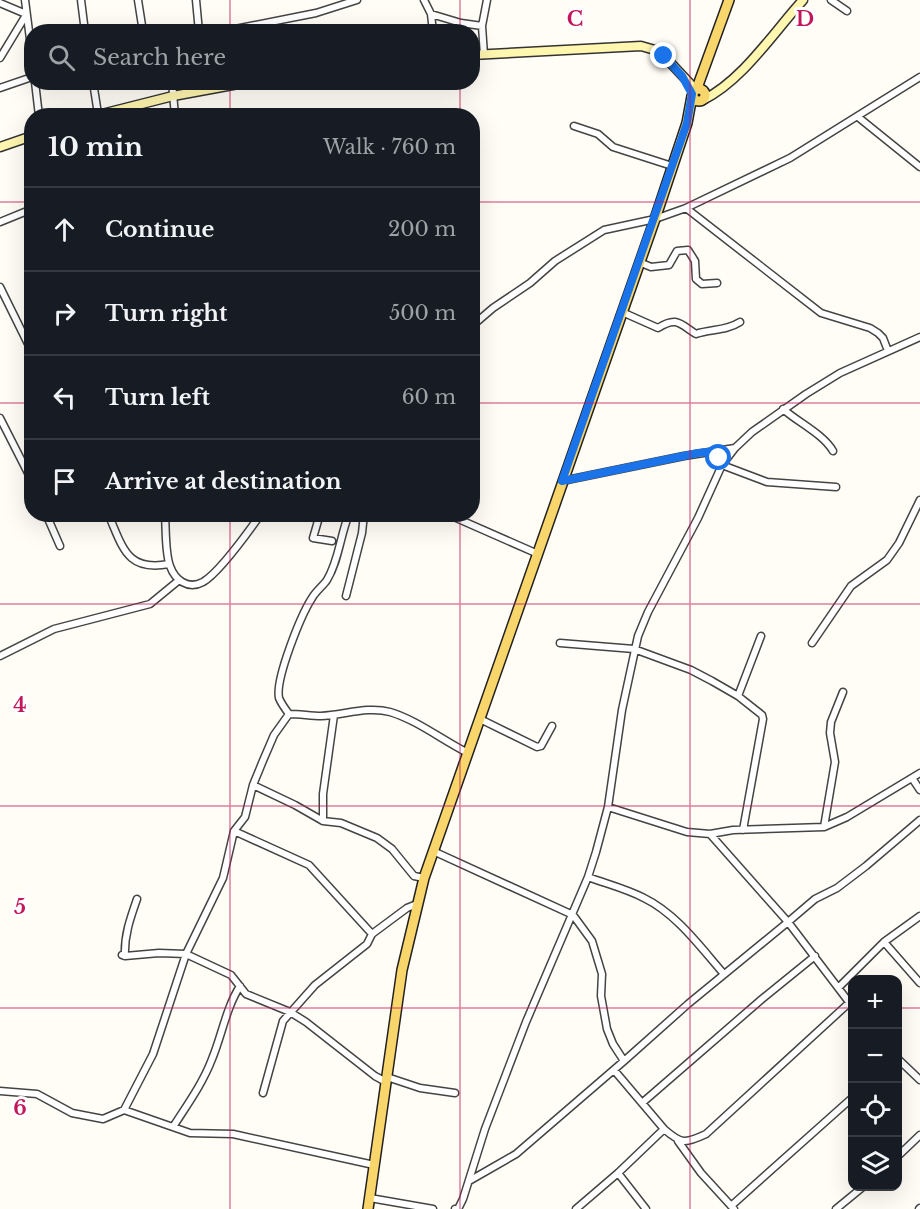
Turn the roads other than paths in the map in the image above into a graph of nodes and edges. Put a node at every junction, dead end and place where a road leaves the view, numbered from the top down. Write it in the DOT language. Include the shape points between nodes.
graph roads {
  1 [pos="25,0"];
  2 [pos="81,0"];
  3 [pos="138,0"];
  4 [pos="196,0"];
  5 [pos="357,0"];
  6 [pos="424,0"];
  7 [pos="487,0"];
  8 [pos="729,0"];
  9 [pos="803,0"];
  10 [pos="831,0"];
  11 [pos="0,3"];
  12 [pos="847,11"];
  13 [pos="26,14"];
  14 [pos="431,14"];
  15 [pos="27,24"];
  16 [pos="84,24"];
  17 [pos="142,24"];
  18 [pos="199,24"];
  19 [pos="260,24"];
  20 [pos="432,24"];
  21 [pos="468,24"];
  22 [pos="482,26"];
  23 [pos="480,55"];
  24 [pos="484,55"];
  25 [pos="0,58"];
  26 [pos="920,77"];
  27 [pos="24,80"];
  28 [pos="0,88"];
  29 [pos="36,90"];
  30 [pos="94,90"];
  31 [pos="173,90"];
  32 [pos="206,90"];
  33 [pos="698,94"];
  34 [pos="173,96"];
  35 [pos="38,108"];
  36 [pos="95,108"];
  37 [pos="124,108"];
  38 [pos="174,108"];
  39 [pos="858,117"];
  40 [pos="574,126"];
  41 [pos="24,139"];
  42 [pos="0,147"];
  43 [pos="672,166"];
  44 [pos="920,167"];
  45 [pos="686,208"];
  46 [pos="24,212"];
  47 [pos="655,219"];
  48 [pos="0,222"];
  49 [pos="639,262"];
  50 [pos="717,283"];
  51 [pos="0,287"];
  52 [pos="622,312"];
  53 [pos="480,319"];
  54 [pos="740,322"];
  55 [pos="24,336"];
  56 [pos="920,338"];
  57 [pos="888,351"];
  58 [pos="783,409"];
  59 [pos="0,418"];
  60 [pos="735,448"];
  61 [pos="715,451"];
  62 [pos="833,451"];
  63 [pos="24,464"];
  64 [pos="722,465"];
  65 [pos="562,481"];
  66 [pos="836,487"];
  67 [pos="920,500"];
  68 [pos="50,522"];
  69 [pos="112,522"];
  70 [pos="166,522"];
  71 [pos="255,522"];
  72 [pos="317,522"];
  73 [pos="346,522"];
  74 [pos="363,522"];
  75 [pos="465,522"];
  76 [pos="332,541"];
  77 [pos="60,546"];
  78 [pos="538,554"];
  79 [pos="169,564"];
  80 [pos="178,580"];
  81 [pos="346,596"];
  82 [pos="761,636"];
  83 [pos="560,643"];
  84 [pos="812,644"];
  85 [pos="634,649"];
  86 [pos="0,656"];
  87 [pos="843,692"];
  88 [pos="738,696"];
  89 [pos="289,714"];
  90 [pos="334,715"];
  91 [pos="480,719"];
  92 [pos="552,726"];
  93 [pos="468,753"];
  94 [pos="920,773"];
  95 [pos="912,778"];
  96 [pos="253,785"];
  97 [pos="920,790"];
  98 [pos="608,807"];
  99 [pos="920,820"];
  100 [pos="323,821"];
  101 [pos="824,827"];
  102 [pos="742,830"];
  103 [pos="234,831"];
  104 [pos="710,834"];
  105 [pos="433,851"];
  106 [pos="424,878"];
  107 [pos="588,878"];
  108 [pos="137,899"];
  109 [pos="417,904"];
  110 [pos="573,915"];
  111 [pos="920,916"];
  112 [pos="788,922"];
  113 [pos="372,934"];
  114 [pos="884,942"];
  115 [pos="186,954"];
  116 [pos="815,956"];
  117 [pos="724,974"];
  118 [pos="920,983"];
  119 [pos="240,986"];
  120 [pos="839,987"];
  121 [pos="848,1000"];
  122 [pos="848,1008"];
  123 [pos="290,1012"];
  124 [pos="624,1061"];
  125 [pos="902,1064"];
  126 [pos="614,1070"];
  127 [pos="387,1079"];
  128 [pos="920,1080"];
  129 [pos="0,1091"];
  130 [pos="263,1093"];
  131 [pos="455,1093"];
  132 [pos="642,1102"];
  133 [pos="848,1102"];
  134 [pos="124,1110"];
  135 [pos="173,1127"];
  136 [pos="664,1129"];
  137 [pos="920,1135"];
  138 [pos="678,1141"];
  139 [pos="902,1151"];
  140 [pos="374,1165"];
  141 [pos="618,1173"];
  142 [pos="469,1181"];
  143 [pos="858,1191"];
  144 [pos="370,1198"];
  145 [pos="732,1207"];
  146 [pos="368,1209"];
  147 [pos="433,1209"];
  148 [pos="457,1209"];
  149 [pos="576,1209"];
  150 [pos="646,1209"];
  151 [pos="836,1209"];
  1 -- 13 [label="street"];
  2 -- 16 [label="street"];
  3 -- 17 [label="street"];
  4 -- 18 [label="street"];
  5 -- 19 [label="street"];
  6 -- 14 [label="street"];
  7 -- 22 [label="street"];
  8 -- 33 [label="main road"];
  9 -- 33 [label="main road" via="740,73 722,88"];
  10 -- 12 [label="street"];
  11 -- 13 [label="street"];
  13 -- 15 [label="street"];
  13 -- 25 [label="street"];
  14 -- 20 [label="street"];
  14 -- 21 [label="street"];
  22 -- 24 [label="street"];
  23 -- 24 [label="main road"];
  24 -- 33 [label="main road" via="641,46 664,56"];
  26 -- 39 [label="street"];
  27 -- 28 [label="street"];
  29 -- 35 [label="street"];
  30 -- 36 [label="street"];
  31 -- 34 [label="street"];
  32 -- 34 [label="main road"];
  33 -- 43 [label="main road"];
  34 -- 37 [label="main road"];
  34 -- 38 [label="street"];
  39 -- 44 [label="street"];
  39 -- 45 [label="street" via="790,158"];
  40 -- 43 [label="street" via="598,134 614,147"];
  41 -- 42 [label="main road"];
  43 -- 47 [label="main road"];
  45 -- 47 [label="street"];
  45 -- 57 [label="street" via="821,313 878,333"];
  46 -- 48 [label="street"];
  47 -- 49 [label="main road"];
  47 -- 53 [label="street" via="604,230 555,261"];
  49 -- 50 [label="street" via="651,267 669,265 677,251 688,249 695,261 696,279 702,284"];
  49 -- 52 [label="main road"];
  51 -- 55 [label="street"];
  52 -- 54 [label="street" via="658,328 669,321 680,322 696,334 728,329"];
  52 -- 65 [label="main road"];
  56 -- 57 [label="street"];
  57 -- 58 [label="street" via="840,373"];
  58 -- 60 [label="street"];
  58 -- 62 [label="street" via="822,436"];
  59 -- 63 [label="street"];
  60 -- 61 [label="street"];
  60 -- 64 [label="street"];
  61 -- 64 [label="street"];
  61 -- 65 [label="street"];
  64 -- 66 [label="street" via="768,482"];
  64 -- 85 [label="street" via="648,612"];
  65 -- 78 [label="main road"];
  67 -- 84 [label="street" via="899,543 886,560 851,586"];
  68 -- 77 [label="street"];
  69 -- 79 [label="street" via="127,555 146,566"];
  70 -- 79 [label="street"];
  71 -- 80 [label="street" via="209,577 194,584"];
  72 -- 76 [label="street" via="312,538"];
  73 -- 89 [label="street" via="336,561 312,599 289,650 279,699"];
  74 -- 81 [label="street"];
  75 -- 78 [label="street"];
  78 -- 91 [label="main road"];
  79 -- 80 [label="street"];
  80 -- 86 [label="street" via="150,604 54,628"];
  82 -- 88 [label="street"];
  83 -- 85 [label="street"];
  85 -- 88 [label="street" via="691,670"];
  85 -- 98 [label="street"];
  87 -- 101 [label="street" via="831,722 835,762"];
  88 -- 102 [label="street" via="763,718"];
  89 -- 90 [label="street"];
  89 -- 96 [label="street" via="274,735"];
  90 -- 93 [label="street" via="389,712"];
  90 -- 100 [label="street"];
  91 -- 92 [label="street" via="537,747"];
  91 -- 93 [label="main road"];
  93 -- 105 [label="main road"];
  94 -- 95 [label="street"];
  95 -- 97 [label="street"];
  95 -- 101 [label="street"];
  96 -- 100 [label="street"];
  96 -- 103 [label="street" via="245,817"];
  98 -- 104 [label="street" via="673,829"];
  98 -- 107 [label="street"];
  99 -- 112 [label="street" via="866,866"];
  100 -- 106 [label="street" via="377,838 392,849 414,876"];
  101 -- 102 [label="street"];
  102 -- 104 [label="street"];
  103 -- 113 [label="street" via="309,865"];
  103 -- 115 [label="street" via="223,878"];
  104 -- 112 [label="street"];
  105 -- 106 [label="main road"];
  105 -- 110 [label="street"];
  106 -- 109 [label="main road"];
  107 -- 110 [label="street"];
  107 -- 117 [label="street" via="645,898 658,907 680,925"];
  108 -- 115 [label="street" via="128,924 124,956"];
  109 -- 113 [label="street"];
  109 -- 127 [label="main road" via="402,970"];
  110 -- 124 [label="street" via="592,941 602,974 607,1029"];
  110 -- 142 [label="street" via="522,1033"];
  111 -- 114 [label="street"];
  112 -- 116 [label="street"];
  112 -- 117 [label="street"];
  113 -- 123 [label="street" via="367,944 315,985"];
  114 -- 118 [label="street"];
  114 -- 120 [label="street"];
  115 -- 119 [label="street" via="231,975"];
  115 -- 134 [label="street" via="153,1054"];
  116 -- 120 [label="street"];
  116 -- 132 [label="street"];
  117 -- 124 [label="street"];
  119 -- 123 [label="street" via="246,994"];
  119 -- 135 [label="street" via="212,1060"];
  120 -- 121 [label="street"];
  122 -- 138 [label="street" via="706,1134 689,1142"];
  123 -- 127 [label="street" via="375,1076"];
  123 -- 130 [label="street" via="280,1028"];
  124 -- 126 [label="street"];
  125 -- 128 [label="street"];
  126 -- 132 [label="street"];
  126 -- 142 [label="street" via="516,1154"];
  127 -- 131 [label="street"];
  127 -- 140 [label="main road"];
  129 -- 134 [label="street" via="37,1094 72,1113 103,1119"];
  132 -- 136 [label="street"];
  133 -- 145 [label="street"];
  134 -- 135 [label="street"];
  135 -- 140 [label="street" via="190,1133 233,1134"];
  136 -- 138 [label="street"];
  136 -- 141 [label="street"];
  137 -- 139 [label="street"];
  138 -- 145 [label="street"];
  140 -- 144 [label="main road"];
  141 -- 149 [label="street"];
  141 -- 150 [label="street"];
  142 -- 148 [label="street"];
  143 -- 151 [label="street"];
  144 -- 146 [label="main road"];
  144 -- 147 [label="street"];
}
